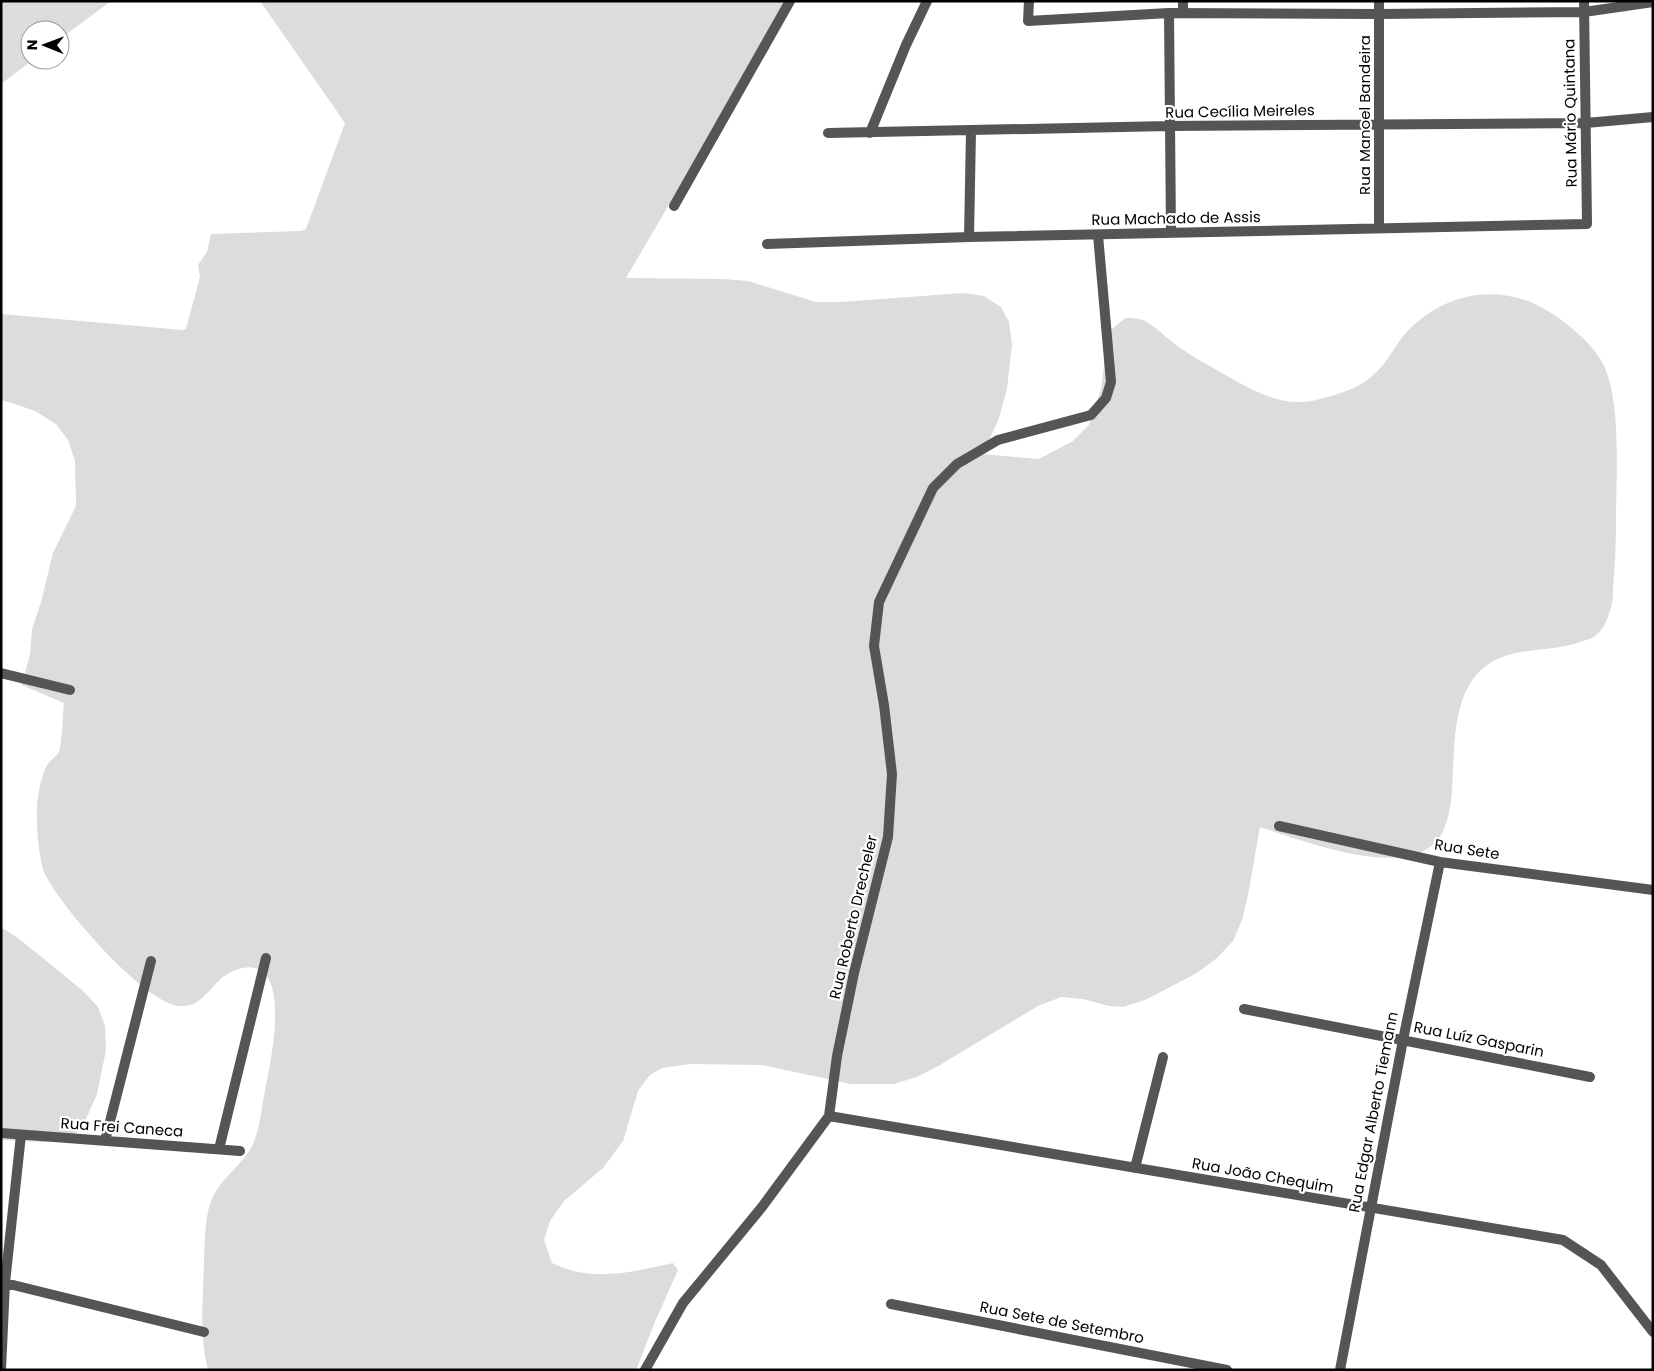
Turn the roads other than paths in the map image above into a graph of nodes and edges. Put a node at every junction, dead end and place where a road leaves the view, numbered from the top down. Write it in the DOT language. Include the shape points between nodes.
graph roads {
  1 [pos="790,1"];
  2 [pos="927,1"];
  3 [pos="1028,1"];
  4 [pos="1183,1"];
  5 [pos="1379,1"];
  6 [pos="1653,2"];
  7 [pos="1584,6"];
  8 [pos="1169,13"];
  9 [pos="1183,13"];
  10 [pos="1379,14"];
  11 [pos="1653,117"];
  12 [pos="1586,123"];
  13 [pos="1378,124"];
  14 [pos="1169,126"];
  15 [pos="971,131"];
  16 [pos="828,133"];
  17 [pos="870,133"];
  18 [pos="674,206"];
  19 [pos="1587,224"];
  20 [pos="1380,228"];
  21 [pos="1171,233"];
  22 [pos="1098,235"];
  23 [pos="969,237"];
  24 [pos="767,244"];
  25 [pos="1,673"];
  26 [pos="70,690"];
  27 [pos="1279,826"];
  28 [pos="1440,862"];
  29 [pos="1653,890"];
  30 [pos="266,958"];
  31 [pos="151,961"];
  32 [pos="1244,1009"];
  33 [pos="1403,1040"];
  34 [pos="1163,1057"];
  35 [pos="1590,1076"];
  36 [pos="829,1116"];
  37 [pos="1,1133"];
  38 [pos="21,1135"];
  39 [pos="105,1141"];
  40 [pos="219,1149"];
  41 [pos="240,1151"];
  42 [pos="1135,1168"];
  43 [pos="1370,1208"];
  44 [pos="5,1283"];
  45 [pos="891,1304"];
  46 [pos="204,1332"];
  47 [pos="1653,1332"];
  48 [pos="1,1370"];
  49 [pos="645,1370"];
  50 [pos="1227,1370"];
  51 [pos="1340,1370"];
  1 -- 18 [label="street"];
  2 -- 17 [label="street"];
  3 -- 8 [label="street" via="1028,21"];
  4 -- 9 [label="street"];
  5 -- 10 [label="street, Rua Manoel Bandeira"];
  6 -- 7 [label="street"];
  7 -- 10 [label="street"];
  7 -- 12 [label="street, Rua Mário Quintana"];
  8 -- 9 [label="street"];
  8 -- 14 [label="street"];
  9 -- 10 [label="street"];
  10 -- 13 [label="street, Rua Manoel Bandeira"];
  11 -- 12 [label="street, Rua Cecília Meireles"];
  12 -- 13 [label="street, Rua Cecília Meireles"];
  12 -- 19 [label="street, Rua Mário Quintana"];
  13 -- 14 [label="street, Rua Cecília Meireles"];
  13 -- 20 [label="street, Rua Manoel Bandeira"];
  14 -- 15 [label="street, Rua Cecília Meireles"];
  14 -- 21 [label="street"];
  15 -- 17 [label="street, Rua Cecília Meireles"];
  15 -- 23 [label="street"];
  16 -- 17 [label="street, Rua Cecília Meireles"];
  19 -- 20 [label="street, Rua Machado de Assis"];
  20 -- 21 [label="street, Rua Machado de Assis"];
  21 -- 22 [label="street, Rua Machado de Assis"];
  22 -- 23 [label="street, Rua Machado de Assis"];
  22 -- 36 [label="street, Rua Roberto Drecheler" via="1111,382 1106,398 1091,415 998,440 957,464 933,488 879,602 874,646 892,774 888,838 837,1056"];
  23 -- 24 [label="street, Rua Machado de Assis"];
  25 -- 26 [label="street"];
  27 -- 28 [label="street, Rua Sete"];
  28 -- 29 [label="street, Rua Sete"];
  28 -- 33 [label="street, Rua Edgar Alberto Tiemann"];
  30 -- 40 [label="street"];
  31 -- 39 [label="street"];
  32 -- 33 [label="street, Rua Luíz Gasparin"];
  33 -- 35 [label="street, Rua Luíz Gasparin"];
  33 -- 43 [label="street, Rua Edgar Alberto Tiemann"];
  34 -- 42 [label="street"];
  36 -- 42 [label="street, Rua João Chequim"];
  36 -- 49 [label="street, Rua Roberto Drecheler" via="762,1207 683,1304"];
  37 -- 38 [label="street, Rua Frei Caneca"];
  38 -- 39 [label="street, Rua Frei Caneca"];
  38 -- 44 [label="street"];
  39 -- 40 [label="street, Rua Frei Caneca"];
  40 -- 41 [label="street, Rua Frei Caneca"];
  42 -- 43 [label="street, Rua João Chequim"];
  43 -- 47 [label="street, Rua João Chequim" via="1563,1240 1601,1265"];
  43 -- 51 [label="street, Rua Edgar Alberto Tiemann"];
  44 -- 46 [label="street"];
  44 -- 48 [label="street"];
  45 -- 50 [label="street, Rua Sete de Setembro"];
}
